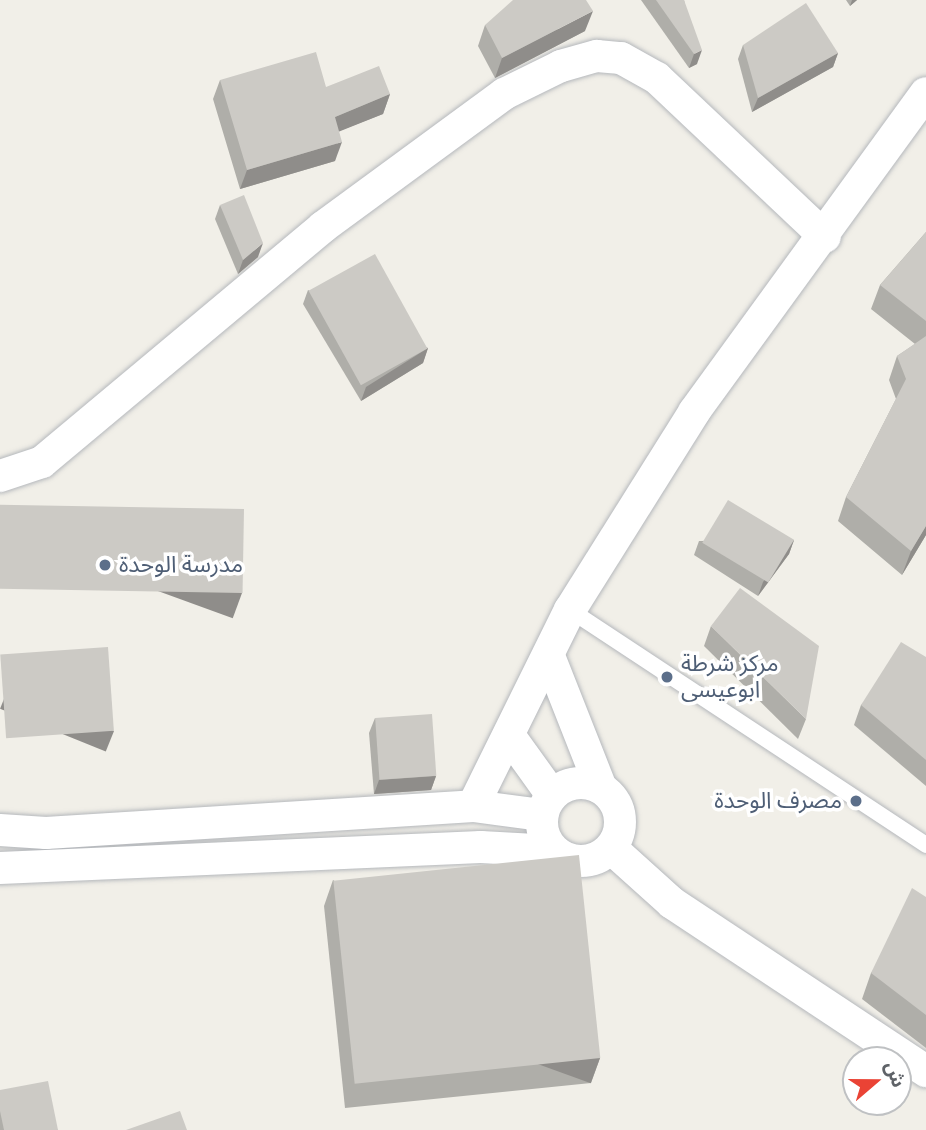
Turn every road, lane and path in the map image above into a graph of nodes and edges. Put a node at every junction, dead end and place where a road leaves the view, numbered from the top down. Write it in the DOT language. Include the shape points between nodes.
graph roads {
  1 [pos="926,93"];
  2 [pos="825,237"];
  3 [pos="0,476"];
  4 [pos="570,610"];
  5 [pos="549,656"];
  6 [pos="511,738"];
  7 [pos="601,788"];
  8 [pos="547,805"];
  9 [pos="472,806"];
  10 [pos="0,830"];
  11 [pos="926,845"];
  12 [pos="611,848"];
  13 [pos="553,851"];
  14 [pos="0,868"];
  15 [pos="926,1071"];
  1 -- 2 [label="street"];
  2 -- 3 [label="street" via="657,78 621,58 597,56 561,66 504,94 323,227 42,462"];
  2 -- 4 [label="street" via="694,412"];
  4 -- 5 [label="street"];
  4 -- 11 [label="lane"];
  5 -- 6 [label="street"];
  5 -- 7 [label="street"];
  6 -- 8 [label="street"];
  6 -- 9 [label="street"];
  7 -- 8 [label="street" via="575,783"];
  7 -- 12 [label="street" via="620,816"];
  8 -- 9 [label="street"];
  8 -- 13 [label="street"];
  9 -- 10 [label="street" via="46,833"];
  12 -- 13 [label="street" via="581,862"];
  12 -- 15 [label="street" via="672,903"];
  13 -- 14 [label="street" via="481,847"];
}
